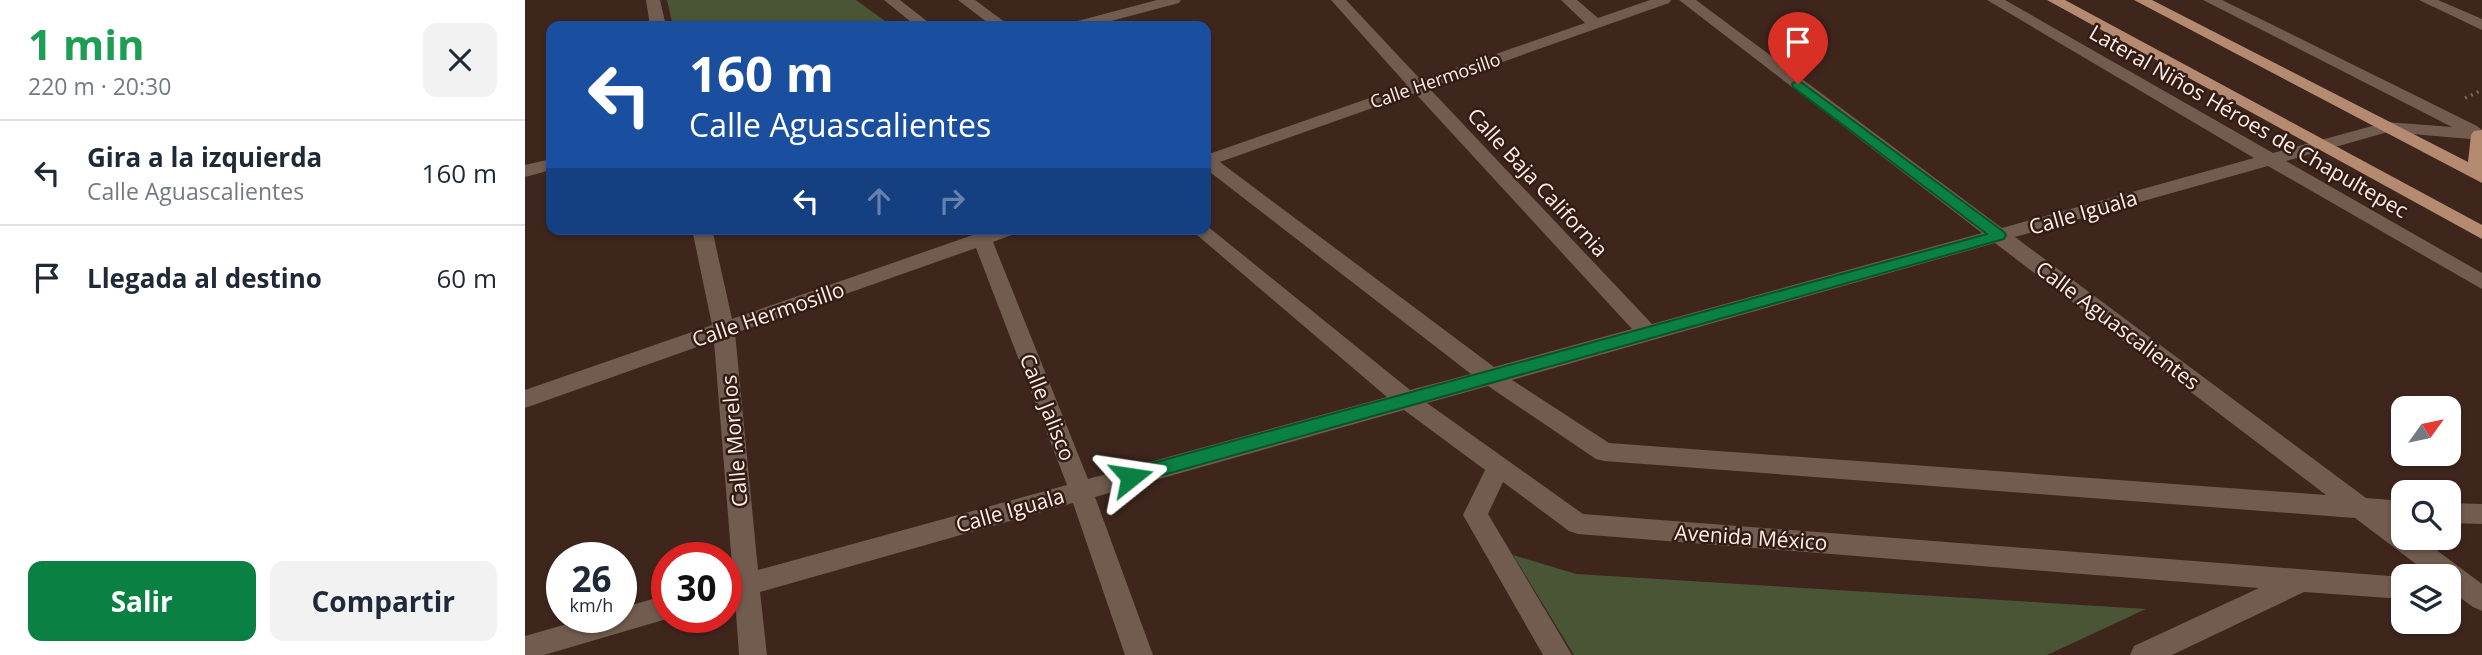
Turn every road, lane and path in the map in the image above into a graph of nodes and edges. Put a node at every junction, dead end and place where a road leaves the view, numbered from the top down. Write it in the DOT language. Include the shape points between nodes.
graph roads {
  1 [pos="653,0"];
  2 [pos="891,0"];
  3 [pos="965,0"];
  4 [pos="1091,0"];
  5 [pos="1174,0"];
  6 [pos="1338,0"];
  7 [pos="1567,0"];
  8 [pos="1664,0"];
  9 [pos="1686,0"];
  10 [pos="1994,0"];
  11 [pos="2054,0"];
  12 [pos="2141,0"];
  13 [pos="2210,0"];
  14 [pos="2426,0"];
  15 [pos="1103,19"];
  16 [pos="657,21"];
  17 [pos="918,21"];
  18 [pos="995,21"];
  19 [pos="1095,21"];
  20 [pos="1596,24"];
  21 [pos="2482,25"];
  22 [pos="1416,87"];
  23 [pos="2387,127"];
  24 [pos="2481,135"];
  25 [pos="2321,146"];
  26 [pos="1211,159"];
  27 [pos="2270,160"];
  28 [pos="1211,165"];
  29 [pos="546,166"];
  30 [pos="525,172"];
  31 [pos="2479,176"];
  32 [pos="2482,233"];
  33 [pos="703,235"];
  34 [pos="993,235"];
  35 [pos="1206,235"];
  36 [pos="1999,235"];
  37 [pos="982,239"];
  38 [pos="2482,282"];
  39 [pos="724,330"];
  40 [pos="1648,333"];
  41 [pos="1491,377"];
  42 [pos="525,399"];
  43 [pos="1406,400"];
  44 [pos="1498,467"];
  45 [pos="1081,491"];
  46 [pos="2363,509"];
  47 [pos="2391,510"];
  48 [pos="2461,513"];
  49 [pos="2482,514"];
  50 [pos="735,542"];
  51 [pos="2302,581"];
  52 [pos="742,586"];
  53 [pos="2391,587"];
  54 [pos="2461,593"];
  55 [pos="2480,595"];
  56 [pos="742,608"];
  57 [pos="651,612"];
  58 [pos="525,648"];
  59 [pos="753,655"];
  60 [pos="1139,655"];
  61 [pos="1558,655"];
  62 [pos="2144,655"];
  1 -- 16 [label="street"];
  2 -- 17 [label="street"];
  3 -- 18 [label="street"];
  4 -- 15 [label="street"];
  5 -- 15 [label="street"];
  6 -- 22 [label="street, Calle Baja California"];
  7 -- 20 [label="street"];
  8 -- 20 [label="street, Calle Hermosillo"];
  9 -- 36 [label="street, Calle Aguascalientes"];
  10 -- 27 [label="street, Lateral Niños Héroes de Chapultepec"];
  11 -- 25 [label="main road"];
  12 -- 23 [label="main road"];
  13 -- 24 [label="street"];
  14 -- 21 [label="street"];
  15 -- 19 [label="street"];
  20 -- 22 [label="street, Calle Hermosillo"];
  22 -- 26 [label="street, Calle Hermosillo"];
  22 -- 40 [label="street, Calle Baja California"];
  23 -- 24 [label="street"];
  23 -- 25 [label="street, Calle Iguala"];
  23 -- 31 [label="main road"];
  24 -- 31 [label="main road"];
  25 -- 27 [label="street, Calle Iguala"];
  25 -- 32 [label="main road"];
  27 -- 36 [label="street, Calle Iguala"];
  27 -- 38 [label="street, Lateral Niños Héroes de Chapultepec"];
  28 -- 41 [label="street"];
  29 -- 30 [label="street"];
  33 -- 39 [label="street, Calle Morelos"];
  34 -- 37 [label="street, Calle Hermosillo"];
  35 -- 43 [label="street, Avenida México"];
  36 -- 40 [label="street, Calle Iguala"];
  36 -- 46 [label="street, Calle Aguascalientes"];
  37 -- 39 [label="street, Calle Hermosillo"];
  37 -- 45 [label="street, Calle Jalisco"];
  39 -- 42 [label="street, Calle Hermosillo"];
  39 -- 50 [label="street, Calle Morelos"];
  40 -- 41 [label="street, Calle Iguala"];
  41 -- 43 [label="street, Calle Iguala"];
  41 -- 46 [label="street" via="1604,452"];
  43 -- 44 [label="street, Avenida México"];
  43 -- 45 [label="street, Calle Iguala"];
  44 -- 51 [label="street, Avenida México" via="1578,524"];
  44 -- 61 [label="street" via="1475,515"];
  45 -- 52 [label="street, Calle Iguala"];
  45 -- 60 [label="street, Calle Jalisco"];
  46 -- 47 [label="street"];
  46 -- 55 [label="street, Calle Aguascalientes"];
  48 -- 49 [label="street"];
  51 -- 53 [label="street, Avenida México"];
  51 -- 62 [label="street"];
  54 -- 55 [label="street"];
  56 -- 59 [label="street, Calle Morelos"];
  57 -- 58 [label="street"];
}
